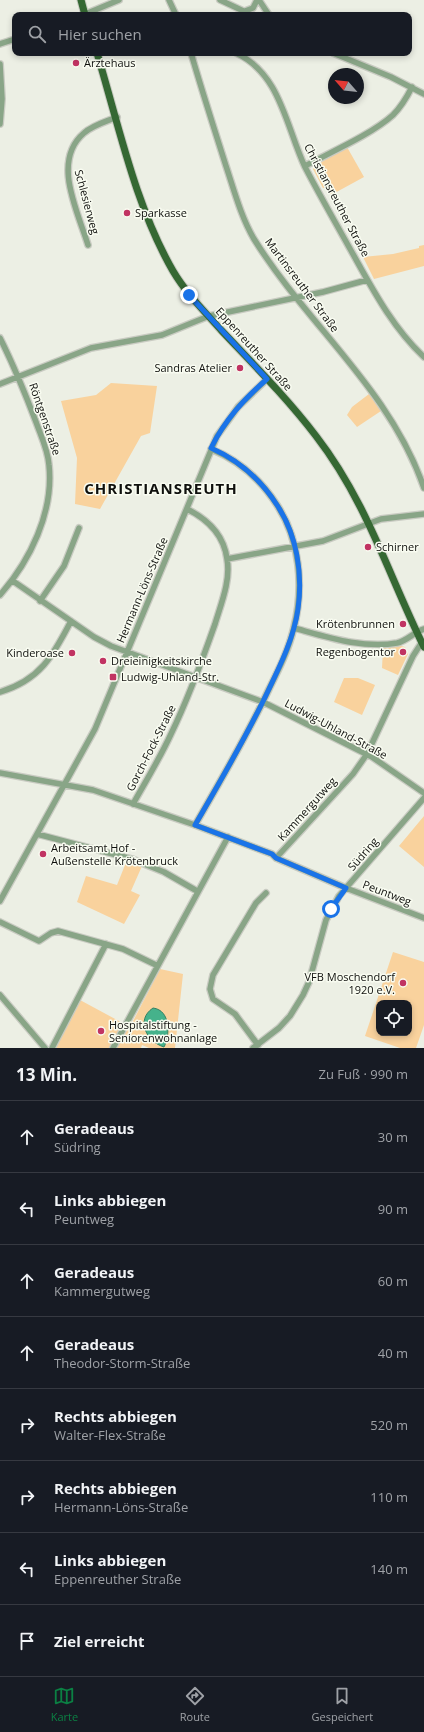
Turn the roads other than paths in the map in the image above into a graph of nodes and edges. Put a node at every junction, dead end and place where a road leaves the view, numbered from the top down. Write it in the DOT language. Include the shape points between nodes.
graph roads {
  1 [pos="81,0"];
  2 [pos="119,0"];
  3 [pos="169,0"];
  4 [pos="220,0"];
  5 [pos="258,0"];
  6 [pos="240,10"];
  7 [pos="83,12"];
  8 [pos="91,12"];
  9 [pos="175,12"];
  10 [pos="245,12"];
  11 [pos="267,12"];
  12 [pos="12,40"];
  13 [pos="0,44"];
  14 [pos="98,56"];
  15 [pos="192,56"];
  16 [pos="241,56"];
  17 [pos="340,56"];
  18 [pos="0,64"];
  19 [pos="412,87"];
  20 [pos="424,94"];
  21 [pos="117,117"];
  22 [pos="0,124"];
  23 [pos="305,166"];
  24 [pos="88,245"];
  25 [pos="367,280"];
  26 [pos="297,298"];
  27 [pos="209,316"];
  28 [pos="0,338"];
  29 [pos="424,357"];
  30 [pos="19,376"];
  31 [pos="267,379"];
  32 [pos="0,384"];
  33 [pos="211,448"];
  34 [pos="424,488"];
  35 [pos="186,509"];
  36 [pos="424,514"];
  37 [pos="370,523"];
  38 [pos="79,528"];
  39 [pos="295,546"];
  40 [pos="228,559"];
  41 [pos="13,581"];
  42 [pos="0,595"];
  43 [pos="40,601"];
  44 [pos="71,622"];
  45 [pos="294,628"];
  46 [pos="420,630"];
  47 [pos="423,645"];
  48 [pos="127,652"];
  49 [pos="195,677"];
  50 [pos="0,692"];
  51 [pos="263,702"];
  52 [pos="367,754"];
  53 [pos="0,773"];
  54 [pos="65,784"];
  55 [pos="424,793"];
  56 [pos="424,798"];
  57 [pos="133,804"];
  58 [pos="195,825"];
  59 [pos="37,834"];
  60 [pos="228,837"];
  61 [pos="276,858"];
  62 [pos="346,888"];
  63 [pos="197,891"];
  64 [pos="266,893"];
  65 [pos="0,901"];
  66 [pos="424,918"];
  67 [pos="0,922"];
  68 [pos="106,944"];
  69 [pos="156,965"];
  70 [pos="0,995"];
  71 [pos="255,1046"];
  72 [pos="45,1048"];
  73 [pos="52,1048"];
  74 [pos="113,1048"];
  1 -- 7 [label="main road"];
  2 -- 8 [label="street"];
  3 -- 9 [label="street"];
  4 -- 6 [label="street"];
  5 -- 6 [label="street" via="251,10"];
  5 -- 11 [label="street"];
  6 -- 10 [label="street"];
  12 -- 13 [label="street"];
  14 -- 21 [label="main road, Eppenreuther Straße"];
  15 -- 26 [label="street, Martinsreuther Straße" via="244,219 266,256"];
  16 -- 23 [label="street, Christiansreuther Straße" via="256,66 274,88"];
  17 -- 19 [label="street"];
  18 -- 22 [label="street"];
  19 -- 20 [label="street"];
  19 -- 23 [label="street" via="407,98 393,115 379,126"];
  21 -- 24 [label="street, Schlesierweg" via="84,132 70,155 67,177"];
  21 -- 27 [label="main road, Eppenreuther Straße" via="135,182 156,237 173,271"];
  23 -- 25 [label="street, Christiansreuther Straße"];
  25 -- 26 [label="street"];
  25 -- 29 [label="street, Christiansreuther Straße" via="403,336"];
  26 -- 27 [label="street"];
  26 -- 34 [label="street, Martinsreuther Straße" via="377,397 407,447"];
  27 -- 30 [label="street" via="162,335 90,348"];
  27 -- 31 [label="main road, Eppenreuther Straße"];
  28 -- 30 [label="street, Röntgenstraße"];
  30 -- 32 [label="street"];
  30 -- 41 [label="street, Röntgenstraße" via="46,450 50,475 40,527 28,556"];
  31 -- 33 [label="street, Hermann-Löns-Straße" via="230,415"];
  31 -- 37 [label="main road, Eppenreuther Straße" via="319,440 349,484"];
  33 -- 35 [label="street, Hermann-Löns-Straße"];
  33 -- 39 [label="street" via="245,469 264,486 281,510"];
  35 -- 40 [label="street, Gorch-Fock-Straße" via="213,527 221,539"];
  35 -- 48 [label="street, Hermann-Löns-Straße"];
  36 -- 37 [label="street" via="393,517"];
  37 -- 39 [label="street" via="341,535"];
  37 -- 46 [label="main road, Eppenreuther Straße"];
  38 -- 43 [label="street" via="64,566"];
  39 -- 40 [label="street"];
  39 -- 45 [label="street" via="300,582"];
  40 -- 49 [label="street, Gorch-Fock-Straße" via="221,604"];
  41 -- 42 [label="street, Röntgenstraße"];
  41 -- 43 [label="street, Ludwig-Uhland-Straße"];
  43 -- 44 [label="street, Ludwig-Uhland-Straße"];
  44 -- 48 [label="street, Ludwig-Uhland-Straße" via="94,637"];
  44 -- 50 [label="street" via="48,663 24,683"];
  45 -- 46 [label="street" via="345,642 370,644 397,643"];
  45 -- 51 [label="street" via="278,672"];
  46 -- 47 [label="main road, Eppenreuther Straße"];
  47 -- 52 [label="street, Kammergutweg" via="413,656"];
  48 -- 49 [label="street, Ludwig-Uhland-Straße"];
  48 -- 54 [label="street, Hermann-Löns-Straße" via="95,729"];
  49 -- 51 [label="street, Ludwig-Uhland-Straße"];
  49 -- 57 [label="street, Gorch-Fock-Straße" via="172,734"];
  51 -- 52 [label="street, Ludwig-Uhland-Straße"];
  51 -- 58 [label="street"];
  52 -- 55 [label="street, Ludwig-Uhland-Straße"];
  52 -- 61 [label="street, Kammergutweg" via="353,774"];
  53 -- 54 [label="street, Kammergutweg"];
  54 -- 57 [label="street, Kammergutweg" via="94,790"];
  54 -- 59 [label="street, Hermann-Löns-Straße"];
  56 -- 62 [label="street, Südring"];
  57 -- 58 [label="street, Kammergutweg"];
  58 -- 60 [label="street, Kammergutweg"];
  59 -- 63 [label="street" via="132,859 164,872"];
  59 -- 65 [label="street, Hermann-Löns-Straße"];
  60 -- 61 [label="street, Kammergutweg" via="272,854"];
  60 -- 63 [label="street"];
  61 -- 62 [label="street, Peuntweg"];
  62 -- 66 [label="street, Peuntweg"];
  62 -- 71 [label="street, Südring" via="326,920 303,995 279,1028"];
  63 -- 69 [label="street"];
  64 -- 71 [label="street" via="256,903 213,975 210,985 213,999 235,1014"];
  67 -- 68 [label="street" via="39,941 51,933 58,932"];
  68 -- 69 [label="street"];
  68 -- 73 [label="street"];
  69 -- 74 [label="street" via="132,1016"];
  70 -- 72 [label="street"];
}
